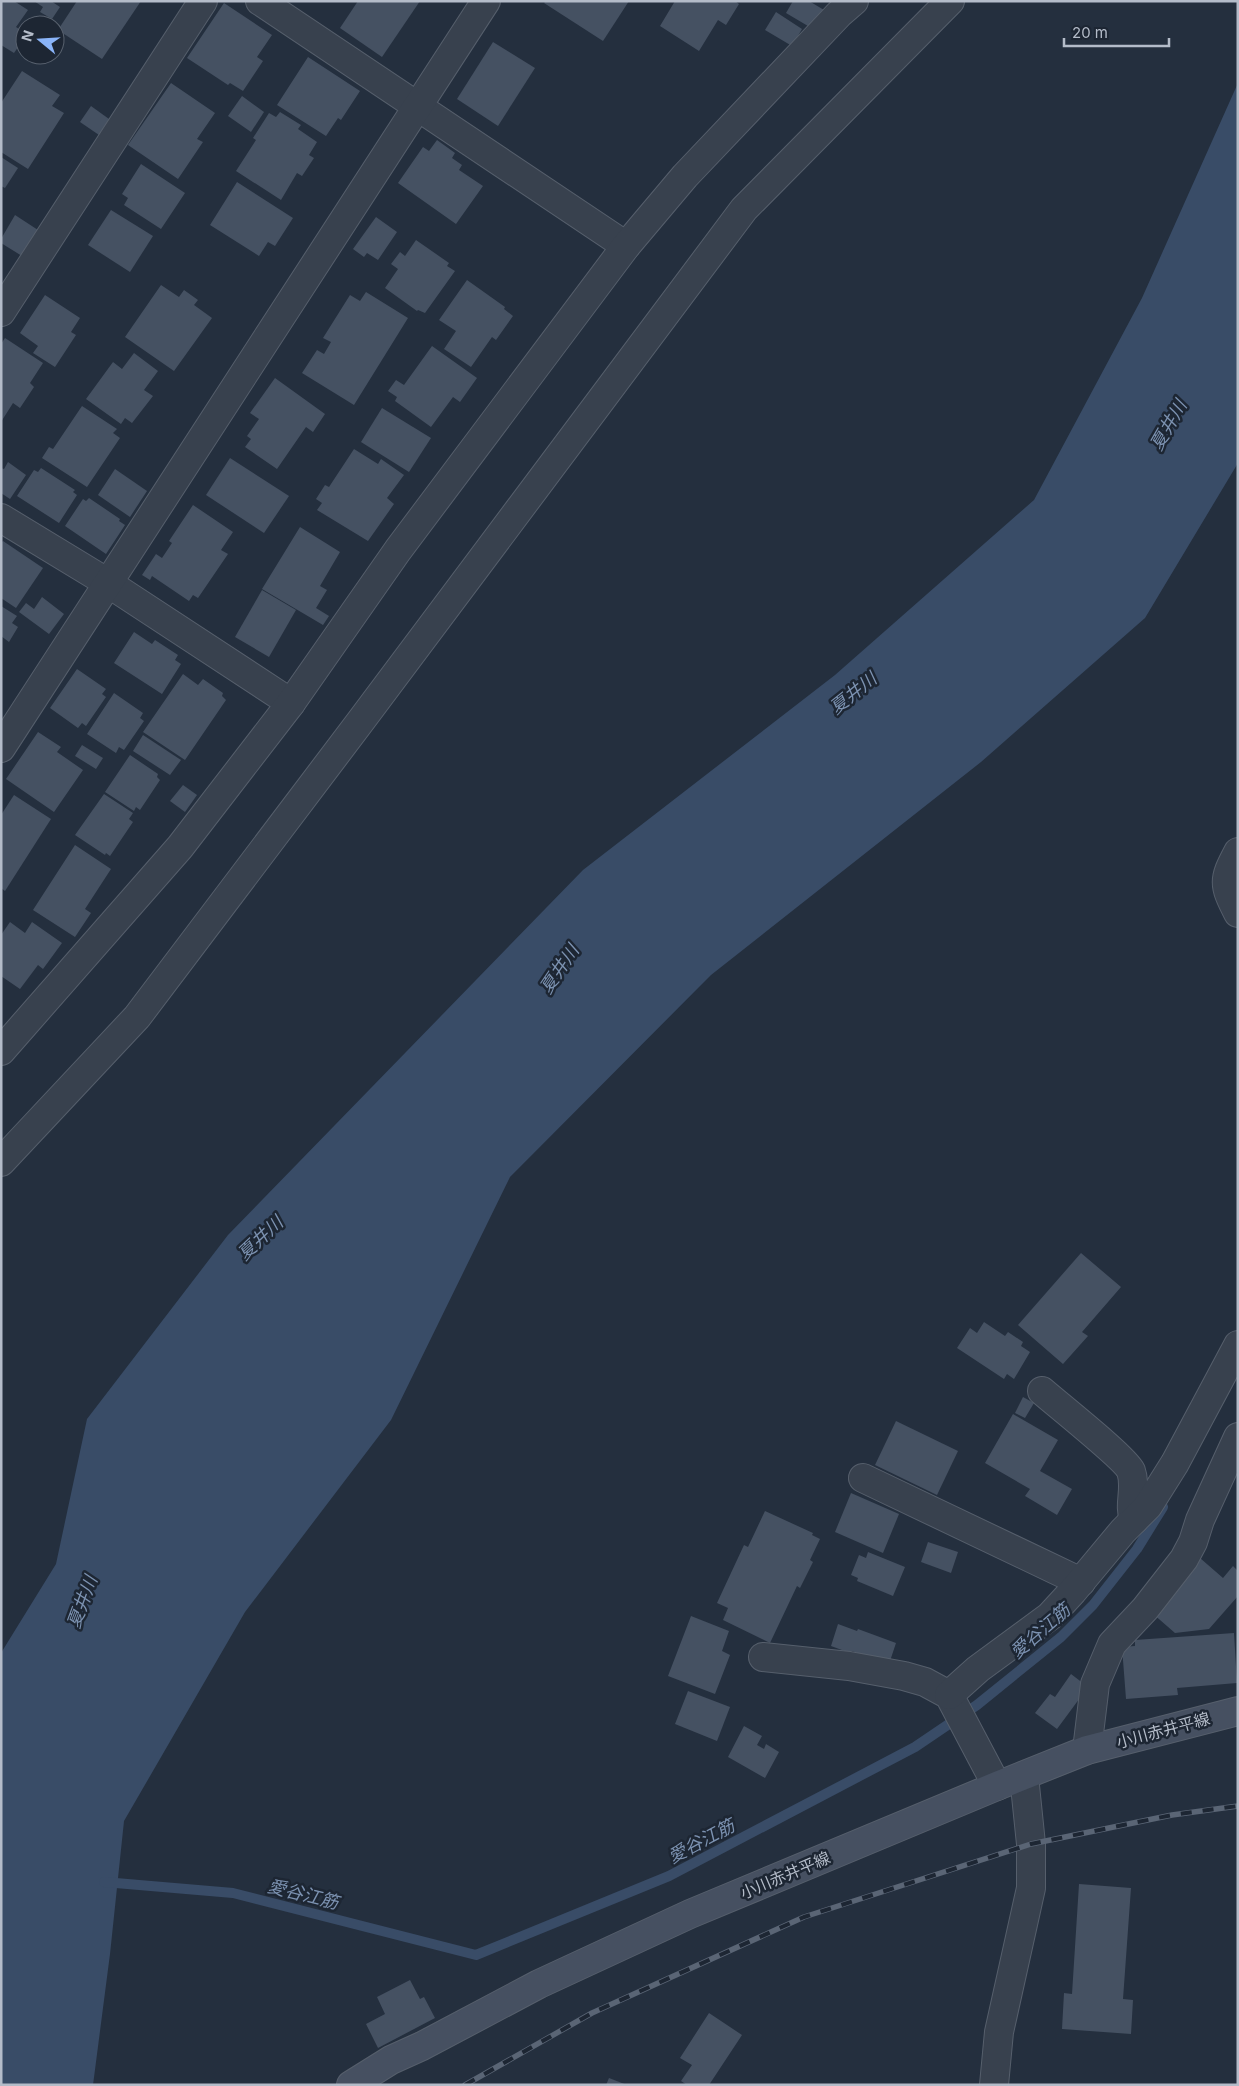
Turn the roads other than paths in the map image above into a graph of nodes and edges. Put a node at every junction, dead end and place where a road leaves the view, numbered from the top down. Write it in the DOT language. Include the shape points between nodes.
graph roads {
  1 [pos="203,1"];
  2 [pos="260,1"];
  3 [pos="486,1"];
  4 [pos="854,1"];
  5 [pos="950,1"];
  6 [pos="417,106"];
  7 [pos="626,246"];
  8 [pos="1,312"];
  9 [pos="1,518"];
  10 [pos="108,583"];
  11 [pos="290,703"];
  12 [pos="11,713"];
  13 [pos="1,748"];
  14 [pos="1238,852"];
  15 [pos="1238,913"];
  16 [pos="1,1051"];
  17 [pos="1,1162"];
  18 [pos="1238,1345"];
  19 [pos="1042,1391"];
  20 [pos="1238,1437"];
  21 [pos="863,1478"];
  22 [pos="1134,1520"];
  23 [pos="1081,1582"];
  24 [pos="763,1657"];
  25 [pos="949,1695"];
  26 [pos="1238,1711"];
  27 [pos="1087,1750"];
  28 [pos="1024,1776"];
  29 [pos="998,1786"];
  30 [pos="351,2085"];
  31 [pos="994,2085"];
  1 -- 8 [label="street"];
  2 -- 6 [label="street"];
  3 -- 6 [label="street"];
  4 -- 7 [label="street" via="685,176"];
  5 -- 17 [label="street" via="744,209 137,1017"];
  6 -- 7 [label="street"];
  6 -- 10 [label="street"];
  7 -- 11 [label="street" via="398,550"];
  9 -- 10 [label="street"];
  10 -- 11 [label="street"];
  10 -- 12 [label="street"];
  11 -- 16 [label="street" via="180,847"];
  12 -- 13 [label="street"];
  14 -- 15 [label="street" via="1226,880"];
  18 -- 22 [label="street" via="1176,1463 1148,1506"];
  19 -- 22 [label="street" via="1129,1467 1135,1488 1131,1512"];
  20 -- 27 [label="street" via="1184,1559 1145,1609 1112,1644 1095,1684"];
  21 -- 23 [label="street"];
  22 -- 23 [label="street"];
  23 -- 25 [label="street" via="1050,1616 978,1669"];
  24 -- 25 [label="street" via="849,1666 904,1676"];
  25 -- 29 [label="street"];
  26 -- 27 [label="main road, 小川赤井平線"];
  27 -- 28 [label="main road, 小川赤井平線"];
  28 -- 29 [label="main road, 小川赤井平線"];
  28 -- 31 [label="street" via="1031,1844 1031,1888 999,2032"];
  29 -- 30 [label="main road, 小川赤井平線" via="690,1914 539,1984 391,2060"];
}
